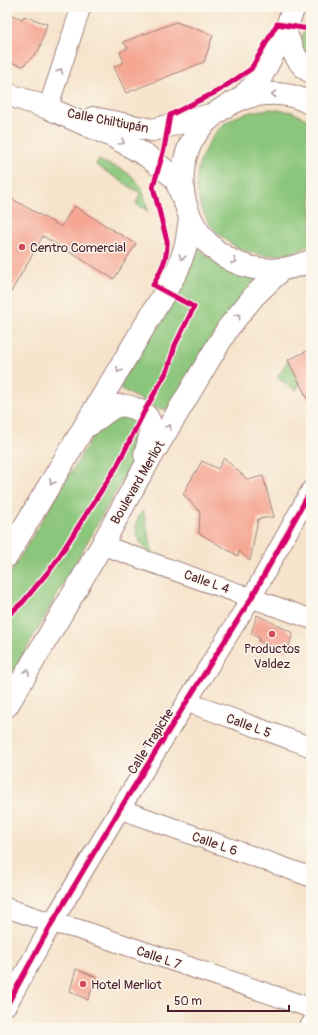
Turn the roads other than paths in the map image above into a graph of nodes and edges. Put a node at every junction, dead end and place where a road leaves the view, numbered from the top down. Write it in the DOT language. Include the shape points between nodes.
graph roads {
  1 [pos="81,7"];
  2 [pos="294,7"];
  3 [pos="285,31"];
  4 [pos="311,72"];
  5 [pos="7,94"];
  6 [pos="241,98"];
  7 [pos="311,104"];
  8 [pos="48,108"];
  9 [pos="214,114"];
  10 [pos="187,210"];
  11 [pos="311,260"];
  12 [pos="282,269"];
  13 [pos="84,428"];
  14 [pos="139,477"];
  15 [pos="311,490"];
  16 [pos="13,533"];
  17 [pos="102,545"];
  18 [pos="7,556"];
  19 [pos="252,597"];
  20 [pos="311,619"];
  21 [pos="187,702"];
  22 [pos="7,706"];
  23 [pos="311,747"];
  24 [pos="120,809"];
  25 [pos="311,877"];
  26 [pos="7,908"];
  27 [pos="52,923"];
  28 [pos="7,1005"];
  29 [pos="311,1008"];
  30 [pos="311,1024"];
  31 [pos="309,1028"];
  8 -- 1 [label="street, one-way"];
  2 -- 3 [label="main road"];
  3 -- 4 [label="main road" via="298,61"];
  3 -- 6 [label="main road" via="260,79"];
  5 -- 8 [label="main road, Calle Chiltiupán"];
  7 -- 6 [label="main road, one-way" via="286,95 263,94"];
  6 -- 9 [label="main road"];
  8 -- 9 [label="main road, Calle Chiltiupán" via="152,130"];
  8 -- 10 [label="main road, Calle Chiltiupán, one-way" via="114,137 147,156 175,178"];
  9 -- 10 [label="main road" via="200,128 190,144 184,162"];
  10 -- 12 [label="main road, one-way" via="200,235 228,259 264,270"];
  10 -- 13 [label="main road, one-way" via="186,245 178,269"];
  11 -- 12 [label="main road"];
  14 -- 12 [label="main road, Boulevard Merliot, one-way" via="228,328 254,296"];
  13 -- 14 [label="main road" via="115,408 127,405 144,412 152,429"];
  13 -- 16 [label="main road, one-way"];
  14 -- 17 [label="main road, Boulevard Merliot"];
  15 -- 19 [label="street, Calle Trapiche"];
  16 -- 18 [label="main road"];
  17 -- 19 [label="street, Calle L 4"];
  22 -- 17 [label="main road, Boulevard Merliot, one-way"];
  19 -- 20 [label="street, Calle L 4"];
  19 -- 21 [label="street, Calle Trapiche"];
  21 -- 23 [label="street, Calle L 5"];
  21 -- 24 [label="street, Calle Trapiche"];
  24 -- 25 [label="street, Calle L 6"];
  24 -- 27 [label="street, Calle Trapiche"];
  26 -- 27 [label="street, Calle L 7"];
  27 -- 28 [label="street, Calle Trapiche"];
  27 -- 29 [label="street, Calle L 7" via="86,932"];
  30 -- 31 [label="street"];
}
